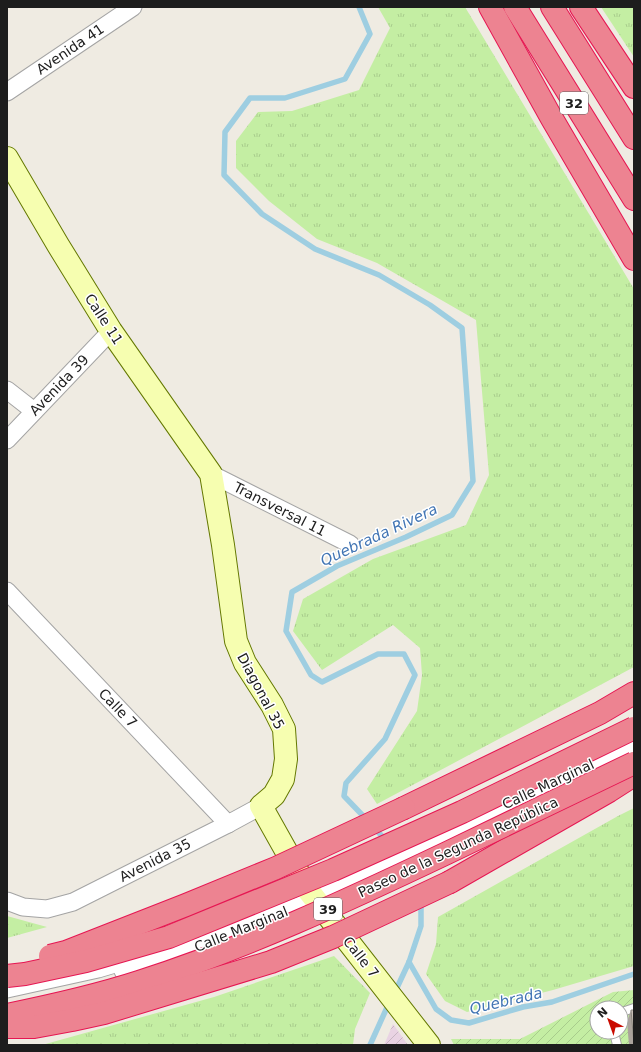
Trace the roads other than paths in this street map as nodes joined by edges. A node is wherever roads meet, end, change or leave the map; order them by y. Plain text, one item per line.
1 (133, 7) edge
2 (490, 7) edge
3 (515, 7) edge
4 (552, 7) edge
5 (582, 7) edge
6 (634, 87) edge
7 (7, 92) edge
8 (634, 138) edge
9 (7, 158) edge
10 (634, 199) edge
11 (634, 259) edge
12 (112, 331) junction
13 (7, 390) edge
14 (34, 411) junction
15 (7, 440) edge
16 (211, 474) junction
17 (350, 544) dead end
18 (7, 591) edge
19 (634, 693) edge
20 (634, 702) edge
21 (600, 714) junction
22 (634, 728) edge
23 (634, 742) edge
24 (634, 763) edge
25 (634, 775) edge
26 (634, 780) edge
27 (609, 791) junction
28 (261, 806) junction
29 (228, 824) junction
30 (312, 894) junction
31 (7, 901) edge
32 (7, 968) edge
33 (7, 976) edge
34 (7, 989) edge
35 (7, 1000) edge
36 (7, 1016) edge
37 (7, 1028) edge
38 (425, 1039) edge

1 - 7 street, Avenida 41
2 - 11 highway
3 - 10 highway, 32
4 - 8 highway, 32
5 - 6 highway
9 - 12 street, Calle 11
12 - 14 street, Avenida 39
12 - 16 street, Calle 11
13 - 14 street
14 - 15 street, Avenida 39
16 - 17 street, Transversal 11
16 - 28 street, Diagonal 35
18 - 29 street, Calle 7
19 - 21 highway
20 - 21 highway
21 - 32 highway, bridge
22 - 33 highway, 39, bridge
23 - 30 street, Calle Marginal
24 - 36 highway, Paseo de la Segunda República / 39, bridge
25 - 27 highway
26 - 27 highway
27 - 37 highway, bridge
28 - 29 street, Avenida 35
28 - 30 street, Calle 7
29 - 31 street, Avenida 35
30 - 34 street, Calle Marginal
30 - 35 street, Calle Marginal
30 - 38 street, Calle 7

